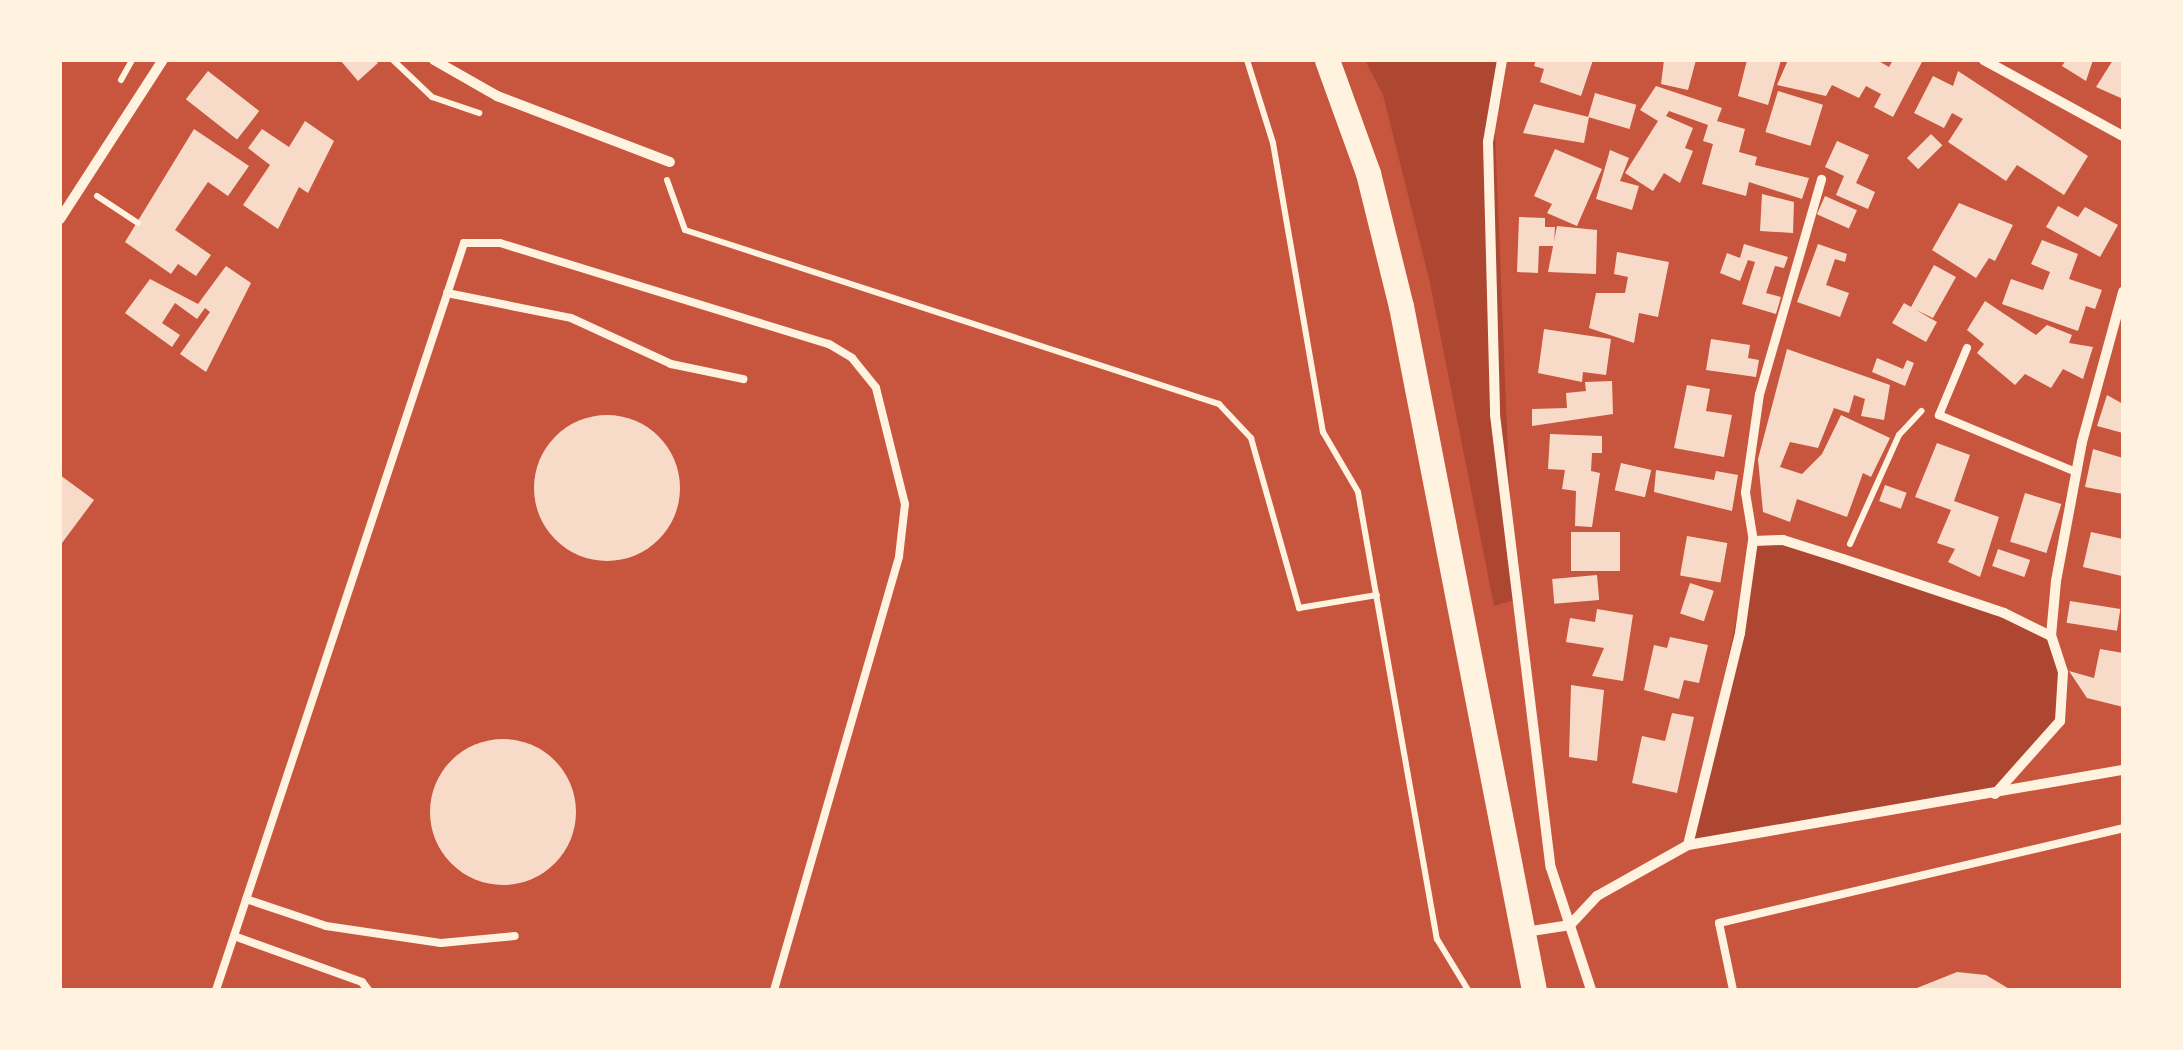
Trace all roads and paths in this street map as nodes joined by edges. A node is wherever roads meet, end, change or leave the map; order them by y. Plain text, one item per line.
1 (163, 60) edge
2 (434, 60) edge
3 (1247, 60) edge
4 (1327, 60) edge
5 (1502, 60) edge
6 (1984, 60) edge
7 (2123, 136) edge
8 (670, 162) dead end
9 (666, 174) dead end
10 (1821, 179) dead end
11 (94, 194) dead end
12 (60, 219) edge
13 (138, 223) dead end
14 (2123, 292) edge
15 (447, 293) junction
16 (1966, 348) dead end
17 (743, 380) dead end
18 (1940, 415) junction
19 (2076, 472) junction
20 (1753, 540) junction
21 (1844, 559) junction
22 (1377, 595) junction
23 (2051, 636) junction
24 (2123, 770) edge
25 (1995, 794) junction
26 (2123, 828) edge
27 (1688, 846) junction
28 (246, 899) junction
29 (1570, 925) junction
30 (1525, 932) junction
31 (234, 936) junction
32 (514, 936) dead end
33 (216, 990) edge
34 (368, 990) edge
35 (774, 990) edge
36 (1468, 990) edge
37 (1534, 990) edge
38 (1591, 990) edge
39 (1733, 990) edge

1 - 12 street
2 - 8 street
3 - 22 path
4 - 30 highway
5 - 29 street
6 - 7 street
9 - 22 path
10 - 20 street
11 - 13 path
14 - 19 street
15 - 17 lane
15 - 28 lane
15 - 35 lane
16 - 18 lane
18 - 19 lane
18 - 21 path
19 - 23 street
20 - 21 street
20 - 27 street
21 - 23 street
22 - 36 path
23 - 25 street
24 - 25 street
25 - 27 street
26 - 39 lane
27 - 29 street
28 - 31 lane
28 - 32 lane
29 - 30 street
29 - 38 street
30 - 37 highway
31 - 33 lane
31 - 34 lane

